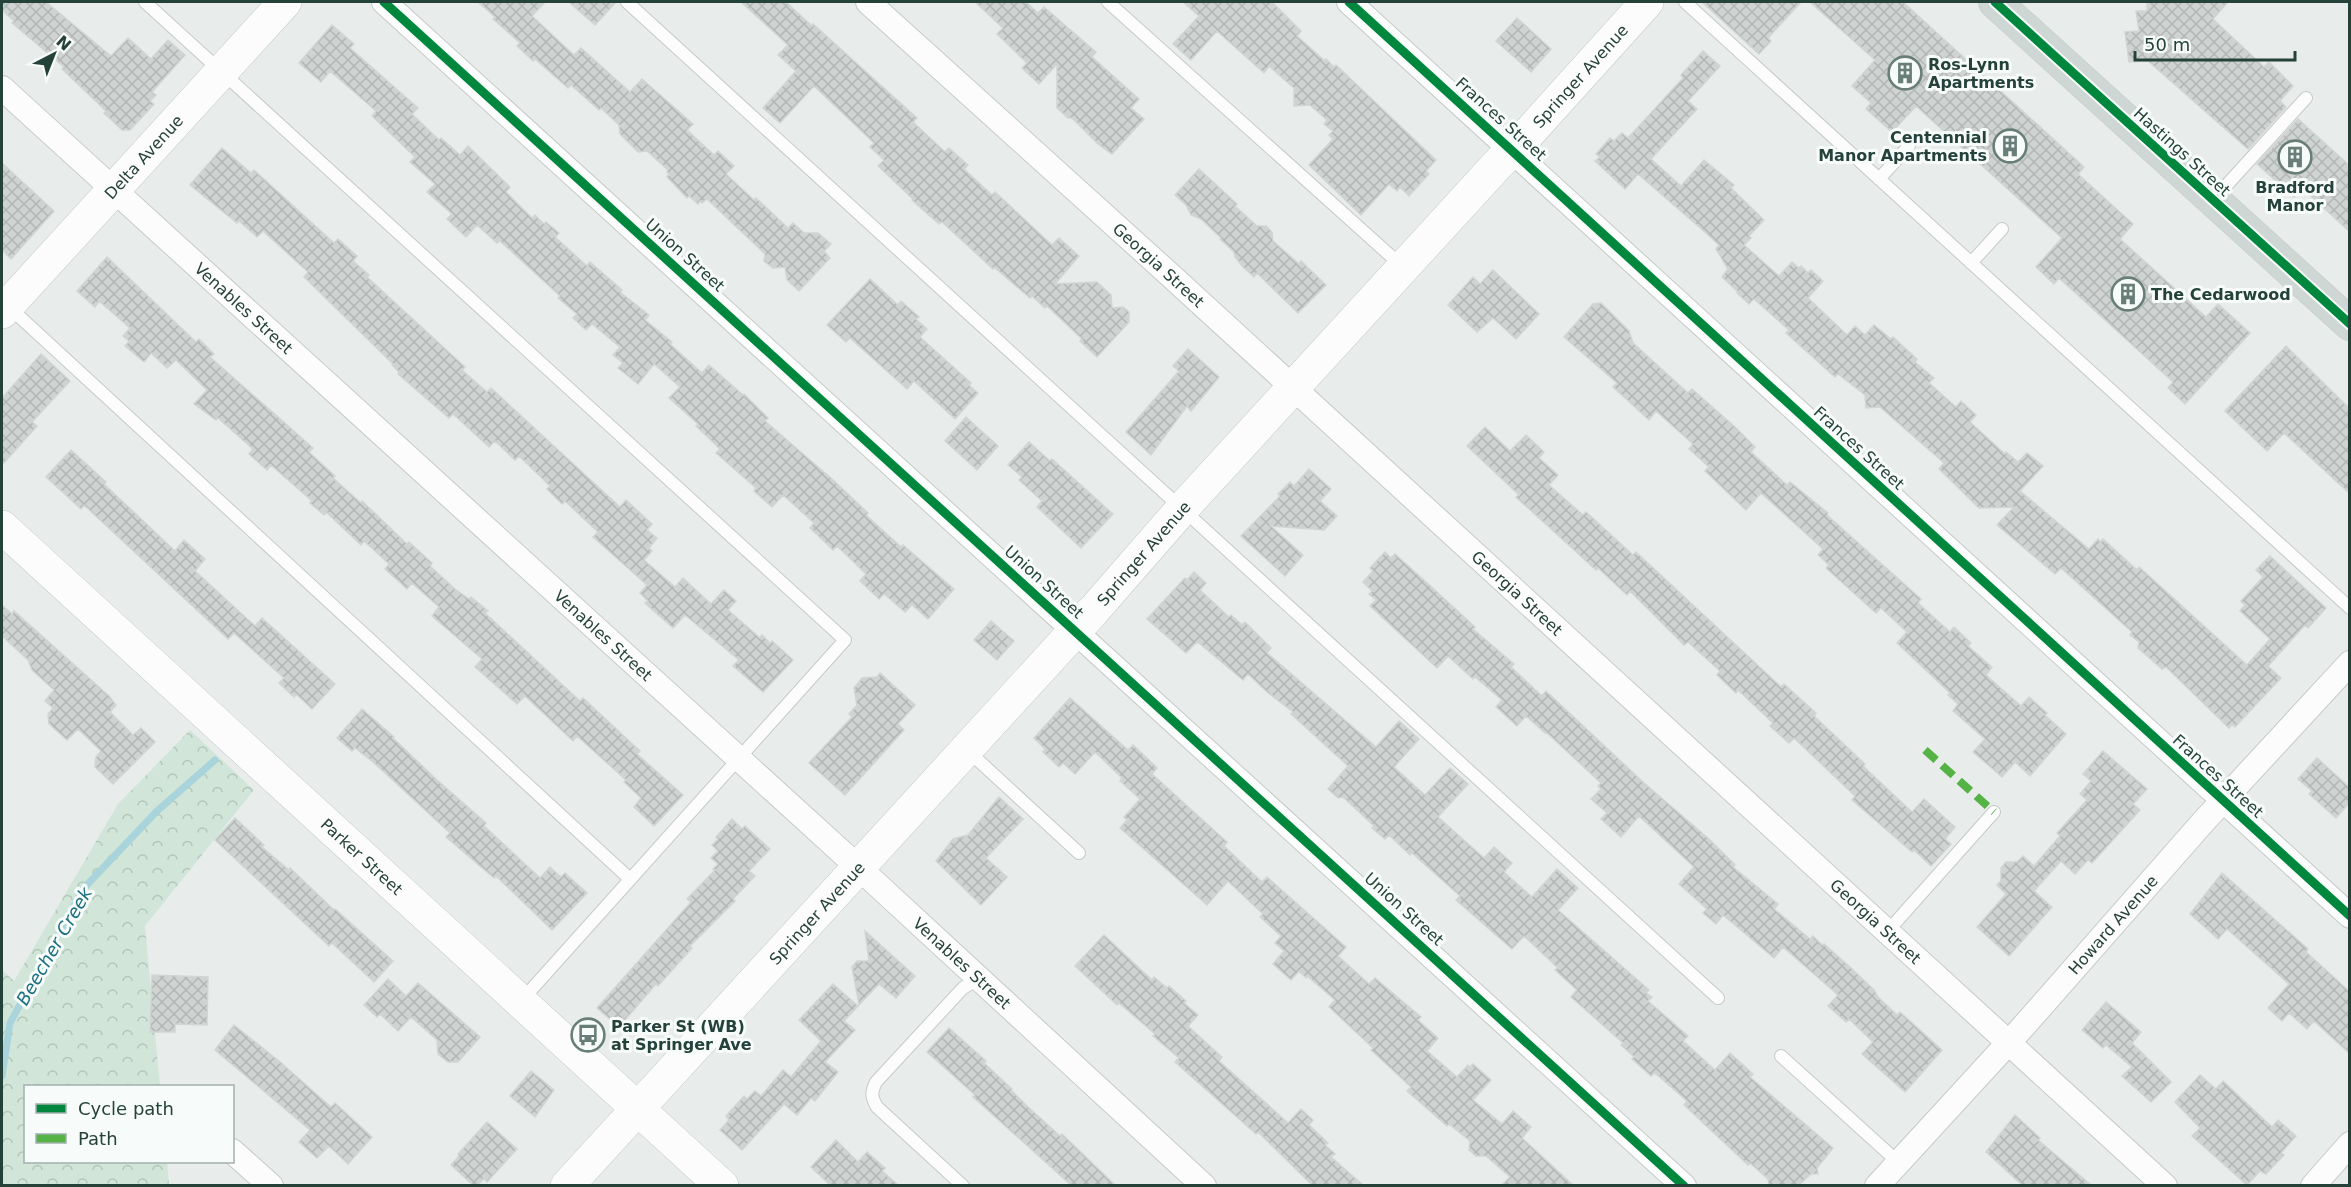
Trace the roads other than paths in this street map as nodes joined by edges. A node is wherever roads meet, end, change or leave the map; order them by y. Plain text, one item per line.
1 (145, 2) edge
2 (285, 2) edge
3 (384, 2) edge
4 (627, 2) edge
5 (868, 2) edge
6 (1108, 2) edge
7 (1349, 2) edge
8 (1647, 2) edge
9 (1685, 2) edge
10 (1995, 2) edge
11 (221, 70) junction
12 (2, 88) edge
13 (2306, 98) dead end
14 (1909, 146) dead end
15 (1513, 150) junction
16 (1879, 179) junction
17 (114, 189) junction
18 (2213, 200) junction
19 (2002, 229) dead end
20 (1971, 263) junction
21 (1404, 267) junction
22 (3, 306) edge
23 (2349, 324) edge
24 (1293, 388) junction
25 (1182, 509) junction
26 (2, 527) edge
27 (2349, 608) edge
28 (1075, 630) junction
29 (2349, 663) edge
30 (966, 749) junction
31 (738, 759) junction
32 (2224, 801) junction
33 (1994, 812) dead end
34 (1079, 853) dead end
35 (858, 867) junction
36 (630, 879) junction
37 (2349, 916) edge
38 (1887, 932) junction
39 (978, 979) junction
40 (1718, 998) dead end
41 (521, 1001) junction
42 (2008, 1043) junction
43 (1781, 1056) dead end
44 (637, 1108) junction
45 (2349, 1144) edge
46 (234, 1152) edge
47 (1898, 1162) junction
48 (271, 1185) edge
49 (567, 1185) edge
50 (723, 1185) edge
51 (963, 1185) edge
52 (1204, 1185) edge
53 (1684, 1185) edge
54 (1877, 1185) edge
55 (2165, 1185) edge
56 (2313, 1185) edge

1 - 11 lane
2 - 11 street, Delta Avenue
3 - 28 street, Union Street
4 - 25 lane
5 - 24 street, Georgia Street
6 - 21 lane
7 - 15 street, Frances Street
8 - 15 street, Springer Avenue
9 - 16 lane
10 - 18 main road, Hastings Street
11 - 17 street, Delta Avenue
11 - 31 lane
12 - 17 street, Venables Street
13 - 18 lane
14 - 16 lane
15 - 21 street, Springer Avenue
15 - 32 street, Frances Street
16 - 20 lane
17 - 22 street, Delta Avenue
17 - 31 street, Venables Street
18 - 23 main road, Hastings Street
19 - 20 lane
20 - 27 lane
21 - 24 street, Springer Avenue
22 - 36 lane
24 - 25 street, Springer Avenue
24 - 38 street, Georgia Street
25 - 28 street, Springer Avenue
25 - 40 lane
26 - 41 street, Parker Street
28 - 30 street, Springer Avenue
28 - 53 street, Union Street
29 - 32 street, Howard Avenue
30 - 34 lane
30 - 35 street, Springer Avenue
31 - 35 street, Venables Street
31 - 36 lane
32 - 37 street, Frances Street
32 - 42 street, Howard Avenue
33 - 38 lane
35 - 39 street, Venables Street
35 - 44 street, Springer Avenue
36 - 41 lane
38 - 42 street, Georgia Street
39 - 51 lane
39 - 52 street, Venables Street
41 - 44 street, Parker Street
42 - 47 street, Howard Avenue
42 - 55 street, Georgia Street
43 - 47 lane
44 - 49 street, Springer Avenue
44 - 50 street, Parker Street
45 - 56 street
46 - 48 street
47 - 54 street, Howard Avenue

